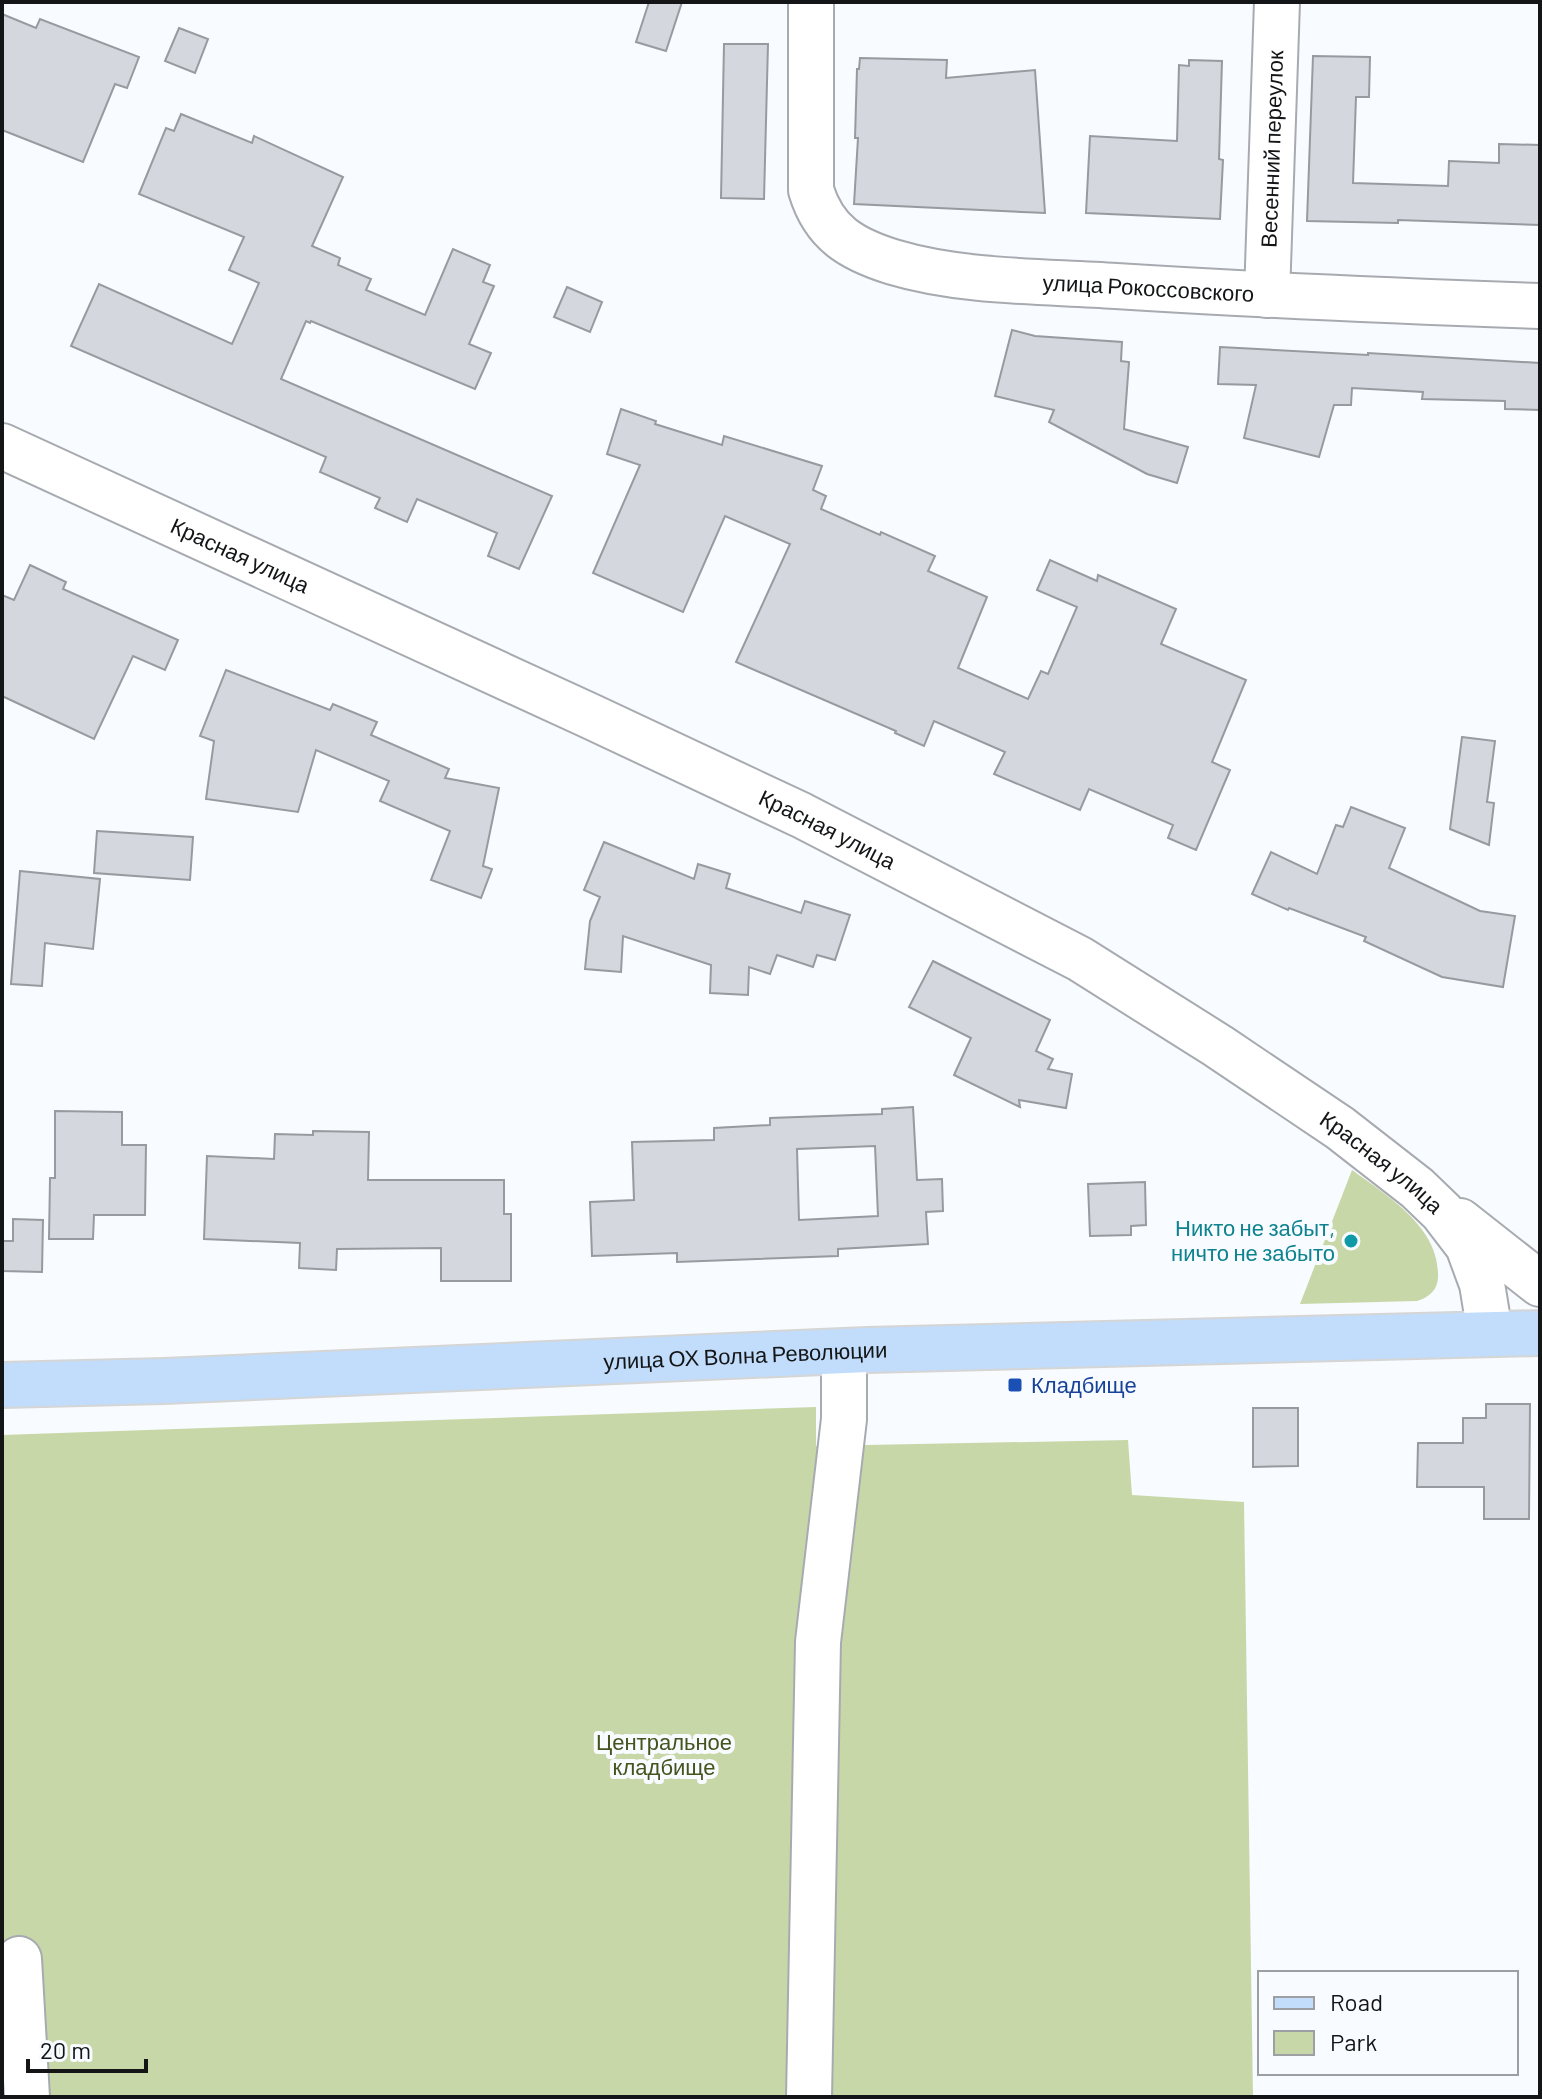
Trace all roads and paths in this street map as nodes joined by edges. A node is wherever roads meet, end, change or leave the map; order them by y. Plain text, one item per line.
1 (811, 2) edge
2 (1277, 2) edge
3 (1267, 295) junction
4 (1540, 306) edge
5 (2, 446) edge
6 (1417, 1188) junction
7 (1540, 1284) edge
8 (1490, 1333) junction
9 (1540, 1333) edge
10 (844, 1352) junction
11 (2, 1385) edge
12 (19, 1959) dead end
13 (27, 2097) edge
14 (809, 2097) edge

1 - 3 street, улица Рокоссовского
2 - 3 street, Весенний переулок
3 - 4 street, улица Рокоссовского
5 - 6 street, Красная улица
6 - 7 street
6 - 8 street, Красная улица
8 - 9 main road
8 - 10 main road, улица ОХ Волна Революции
10 - 11 main road, улица ОХ Волна Революции
10 - 14 street
12 - 13 street

